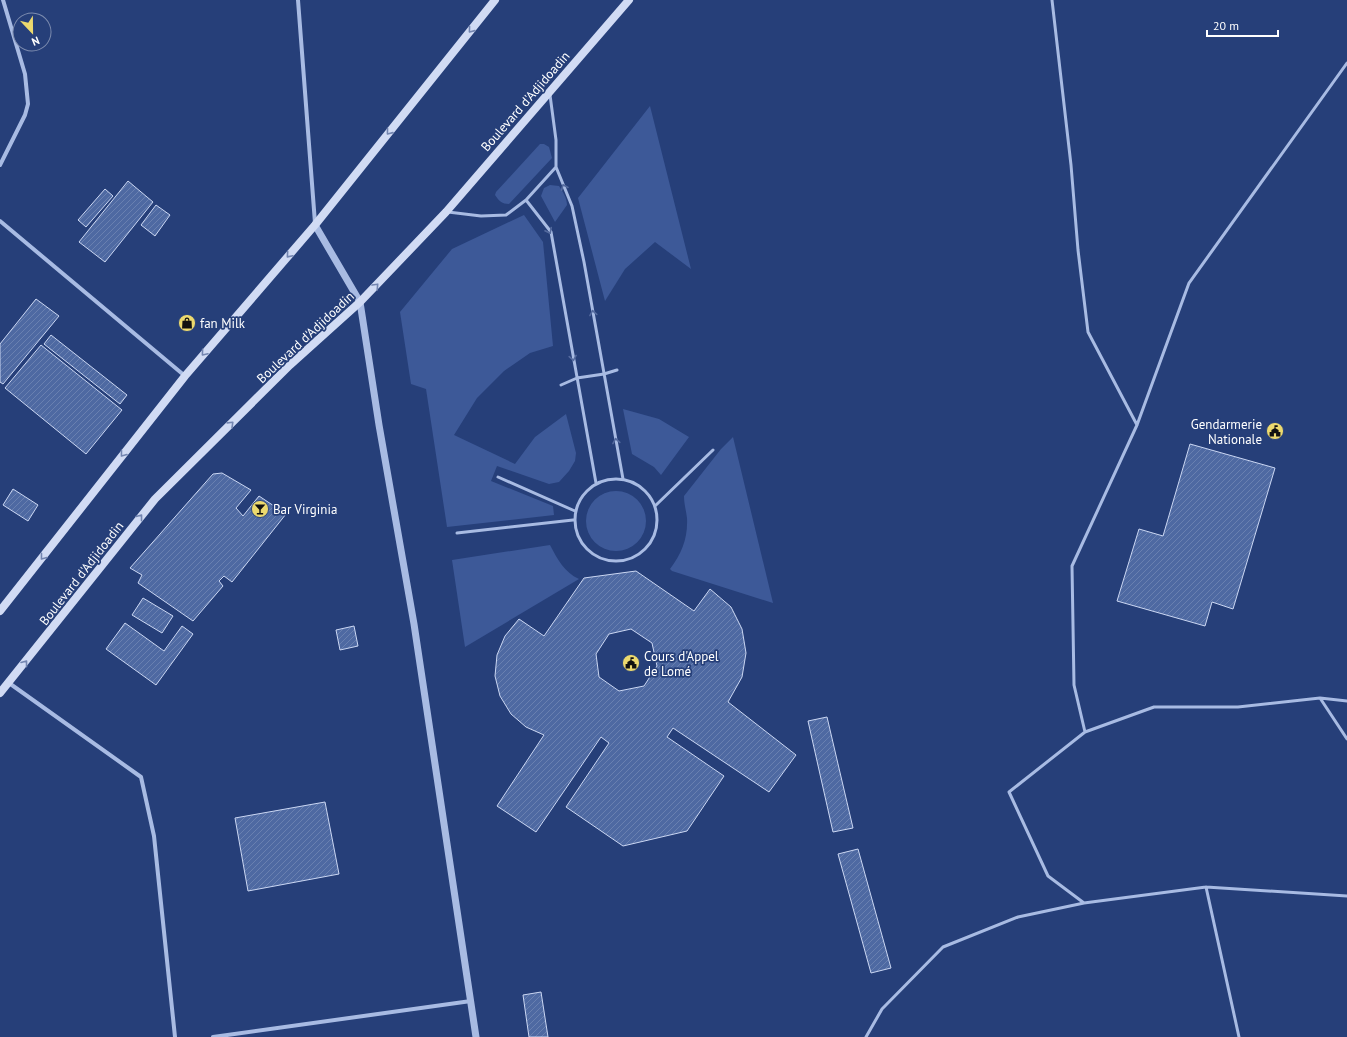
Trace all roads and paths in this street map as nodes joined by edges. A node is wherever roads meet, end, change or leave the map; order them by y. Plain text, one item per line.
1 (4, 0) edge
2 (298, 0) edge
3 (495, 0) edge
4 (629, 0) edge
5 (1052, 0) edge
6 (1347, 63) edge
7 (549, 91) junction
8 (0, 165) edge
9 (556, 167) junction
10 (526, 200) junction
11 (446, 212) junction
12 (0, 221) edge
13 (315, 225) junction
14 (360, 302) junction
15 (617, 370) dead end
16 (604, 374) junction
17 (185, 376) junction
18 (577, 378) junction
19 (560, 385) dead end
20 (1137, 425) junction
21 (713, 450) dead end
22 (498, 477) dead end
23 (623, 479) junction
24 (596, 483) junction
25 (655, 506) junction
26 (575, 511) junction
27 (573, 520) junction
28 (457, 533) dead end
29 (0, 611) edge
30 (9, 683) junction
31 (0, 693) edge
32 (1320, 698) junction
33 (1347, 701) edge
34 (1085, 732) junction
35 (1347, 739) edge
36 (1206, 887) junction
37 (1347, 896) edge
38 (1084, 903) junction
39 (471, 1001) junction
40 (175, 1037) edge
41 (213, 1037) edge
42 (476, 1037) edge
43 (866, 1037) edge
44 (1239, 1037) edge

1 - 8 street
2 - 13 street
3 -> 13 main road
4 - 7 main road, Boulevard d'Adjidoadin
5 - 20 lane
6 - 20 lane
7 - 9 lane
7 - 11 main road, Boulevard d'Adjidoadin
9 - 10 lane
16 -> 9 lane
10 - 11 lane
10 -> 18 lane
14 -> 11 main road, Boulevard d'Adjidoadin
12 - 17 street
13 - 14 street
13 -> 17 main road
30 -> 14 main road, Boulevard d'Adjidoadin
14 - 39 street
15 - 16 lane
16 - 18 lane
23 -> 16 lane
17 -> 29 main road
18 - 19 lane
18 - 24 lane
20 - 34 lane
21 - 25 lane
22 - 26 lane
23 - 24 lane
23 - 25 lane
24 - 26 lane
25 - 27 lane
26 - 27 lane
27 - 28 lane
30 - 31 main road, Boulevard d'Adjidoadin
30 - 40 street
32 - 33 lane
32 - 34 lane
32 - 35 lane
34 - 38 lane
36 - 37 lane
36 - 38 lane
36 - 44 lane
38 - 43 lane
39 - 41 street
39 - 42 street

